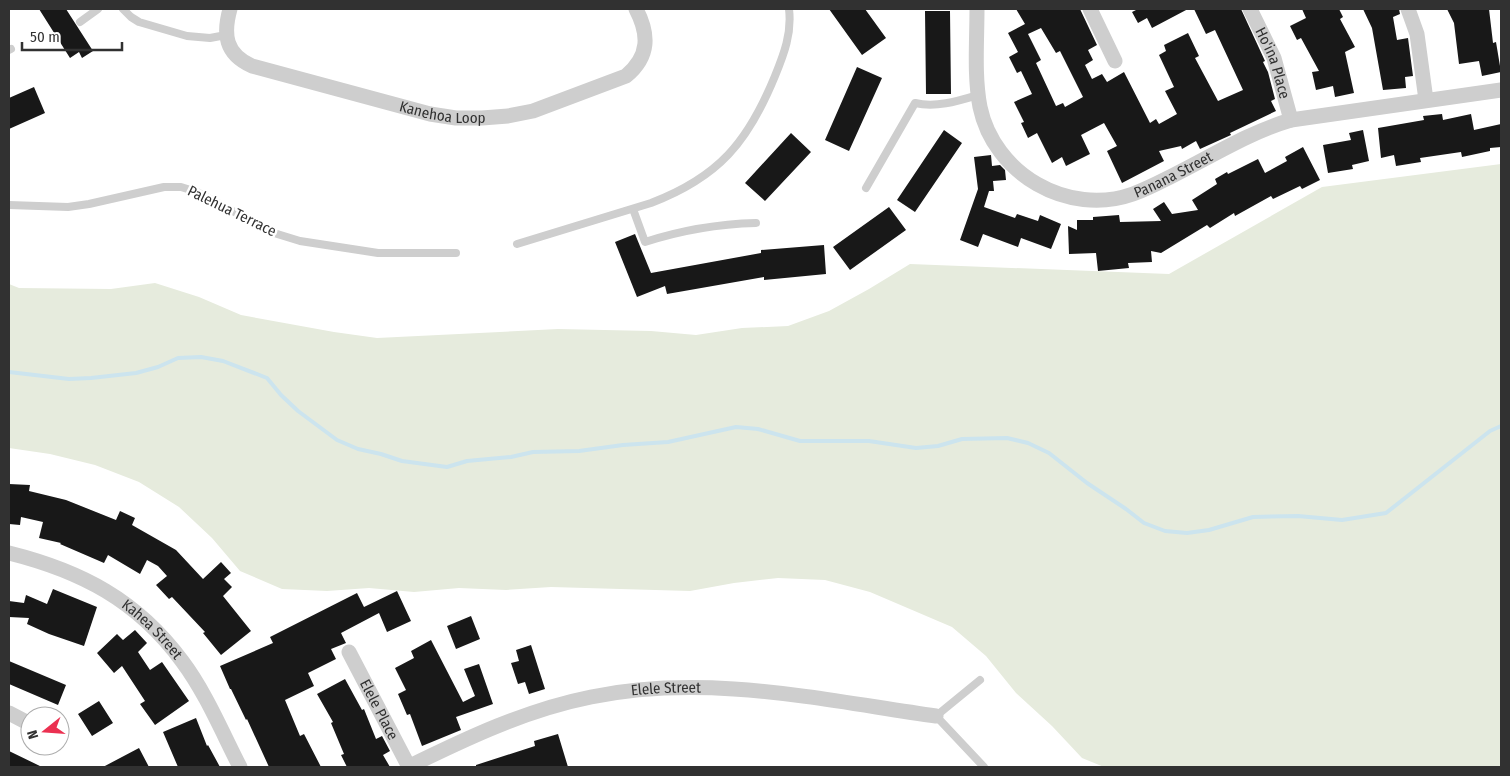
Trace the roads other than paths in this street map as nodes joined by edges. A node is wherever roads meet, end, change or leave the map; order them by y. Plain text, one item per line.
1 (98, 9) edge
2 (123, 9) edge
3 (230, 9) edge
4 (636, 9) edge
5 (789, 9) edge
6 (977, 9) edge
7 (1090, 9) edge
8 (1250, 9) edge
9 (1408, 9) edge
10 (80, 22) dead end
11 (226, 35) junction
12 (1115, 61) dead end
13 (1501, 90) edge
14 (978, 95) junction
15 (1426, 100) junction
16 (1291, 120) junction
17 (866, 188) dead end
18 (9, 205) edge
19 (633, 208) junction
20 (756, 224) dead end
21 (517, 244) dead end
22 (456, 253) dead end
23 (9, 553) edge
24 (349, 652) dead end
25 (980, 680) dead end
26 (936, 716) junction
27 (240, 767) edge
28 (408, 767) edge
29 (984, 767) edge

1 - 10 lane
2 - 11 lane
3 - 11 street
4 - 11 street, Kanehoa Loop
5 - 19 lane
6 - 14 street, Panana Street
7 - 12 street
8 - 16 street, Ho'ina Place
9 - 15 street
13 - 15 street, Panana Street
14 - 16 street, Panana Street
14 - 17 lane
15 - 16 street, Panana Street
18 - 22 lane, Palehua Terrace
19 - 20 lane
19 - 21 lane
23 - 27 street, Kahea Street
24 - 28 street, Elele Place
25 - 26 lane
26 - 28 street, Elele Street
26 - 29 lane

